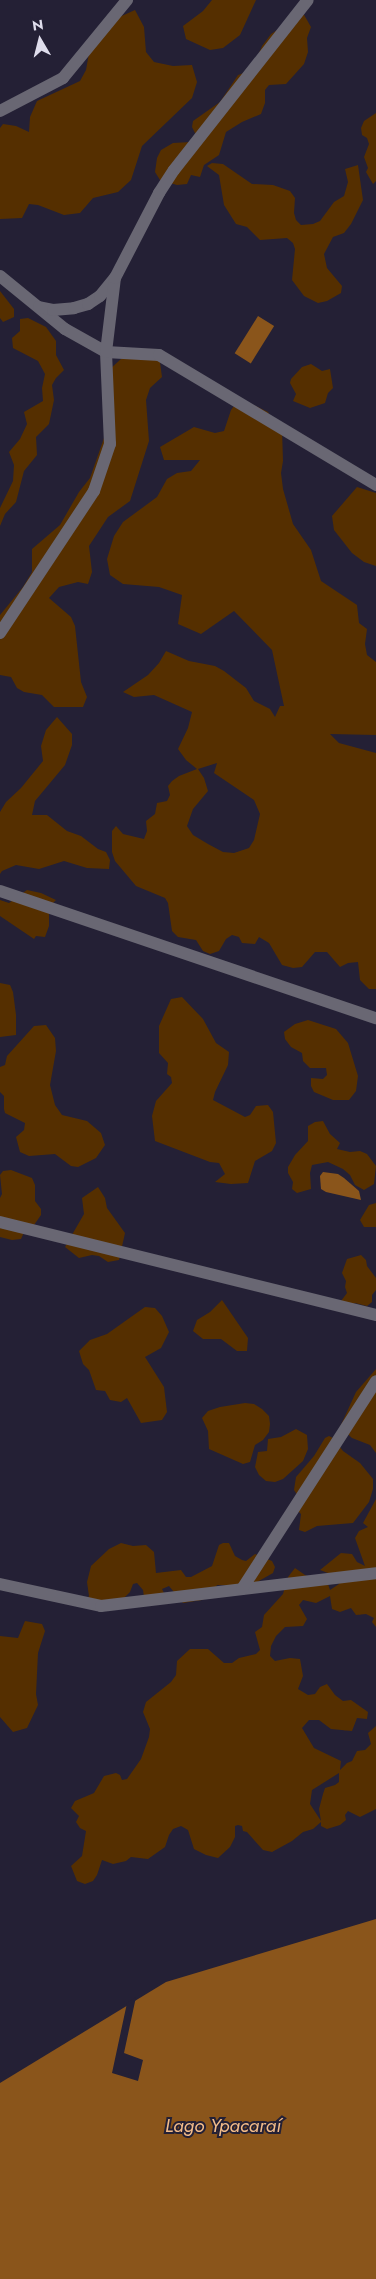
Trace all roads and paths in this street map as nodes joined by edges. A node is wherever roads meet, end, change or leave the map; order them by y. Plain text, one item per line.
1 (127, 0) edge
2 (308, 0) edge
3 (0, 111) edge
4 (0, 276) edge
5 (115, 278) junction
6 (36, 306) junction
7 (106, 352) junction
8 (376, 485) edge
9 (0, 633) edge
10 (0, 891) edge
11 (376, 1018) edge
12 (0, 1222) edge
13 (376, 1315) edge
14 (376, 1381) edge
15 (376, 1573) edge
16 (0, 1584) edge
17 (242, 1590) junction

1 - 3 street
2 - 5 street
4 - 6 street
5 - 6 street
5 - 7 street
6 - 7 street
7 - 8 street
7 - 9 street
10 - 11 street
12 - 13 street
14 - 17 street
15 - 17 street
16 - 17 street

